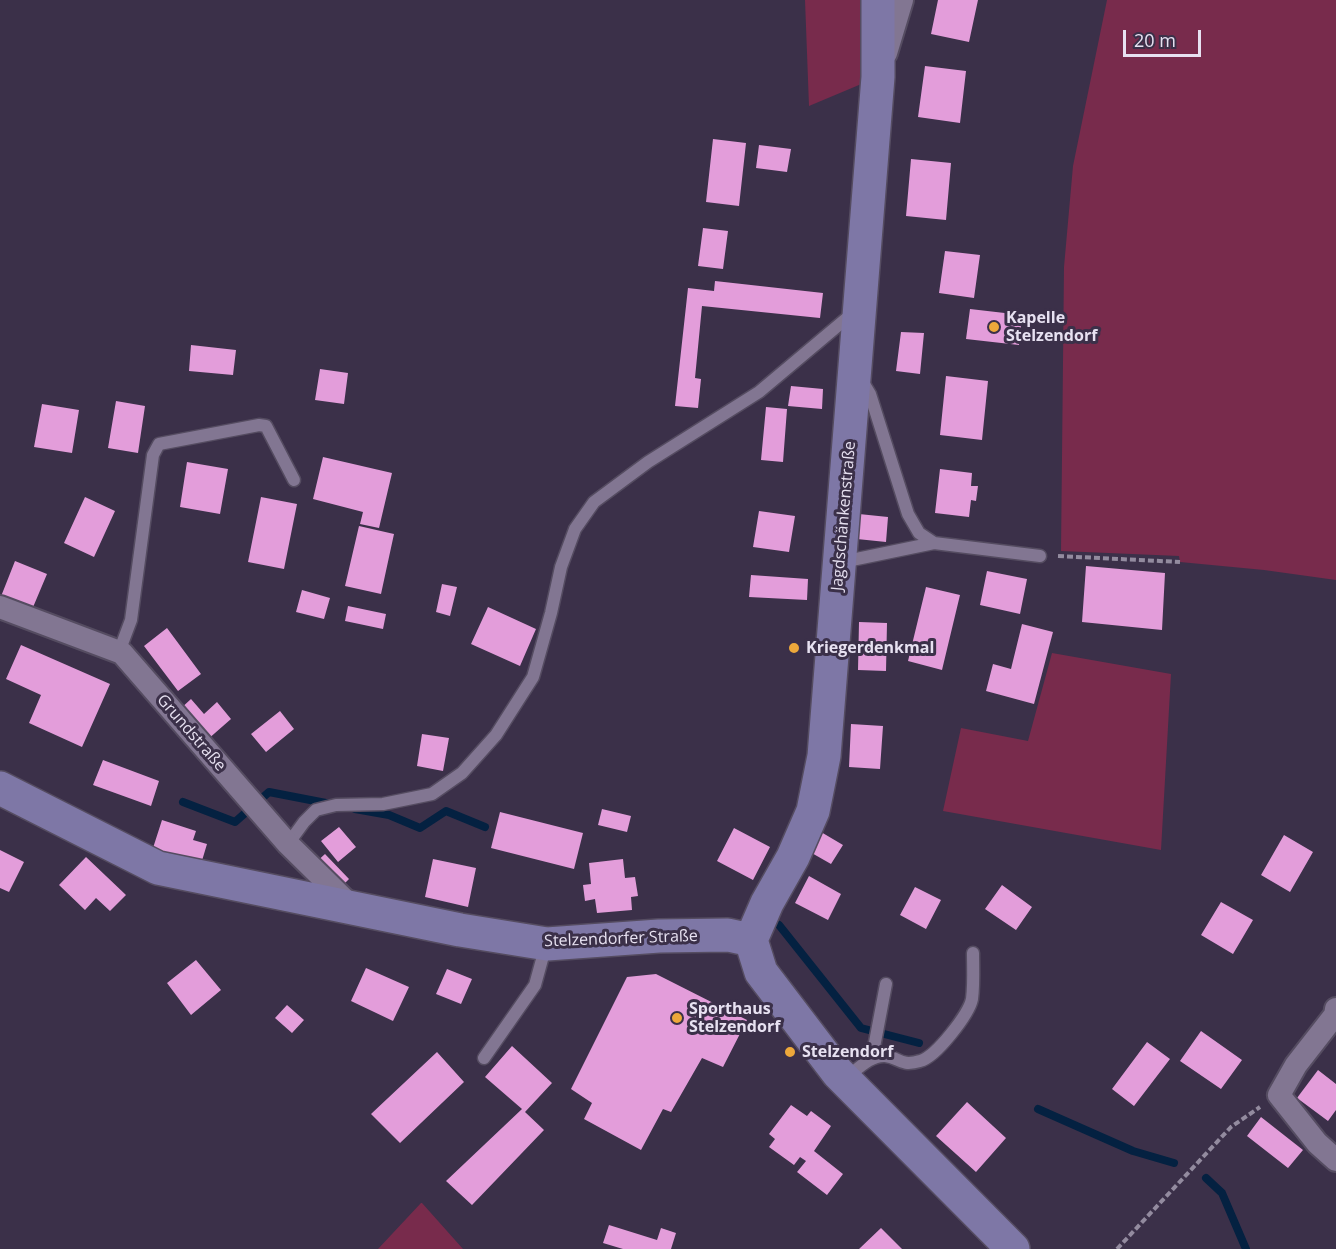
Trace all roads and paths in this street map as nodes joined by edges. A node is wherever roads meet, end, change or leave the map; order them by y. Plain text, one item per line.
1 (878, 0) edge
2 (902, 0) edge
3 (878, 77) junction
4 (861, 306) junction
5 (856, 370) junction
6 (294, 480) dead end
7 (934, 543) junction
8 (1040, 556) joint
9 (1180, 562) dead end
10 (840, 563) junction
11 (0, 607) edge
12 (119, 652) junction
13 (0, 788) edge
14 (288, 844) junction
15 (351, 906) junction
16 (751, 939) junction
17 (547, 944) junction
18 (973, 952) dead end
19 (886, 984) dead end
20 (1336, 1009) edge
21 (484, 1058) dead end
22 (872, 1058) junction
23 (844, 1079) junction
24 (1279, 1095) junction
25 (1336, 1160) edge
26 (1013, 1249) edge
27 (1117, 1249) edge

1 - 3 main road, Jagdschänkenstraße
2 - 3 street, Jagdschänkenstraße
3 - 4 main road, Jagdschänkenstraße
4 - 5 main road, Jagdschänkenstraße
4 - 14 lane
5 - 7 lane
5 - 10 main road, Jagdschänkenstraße
6 - 12 lane
7 - 8 lane
7 - 10 lane
8 - 9 path
10 - 16 main road, Jagdschänkenstraße
11 - 12 street, Grundstraße
12 - 14 street, Grundstraße
13 - 15 main road, Stelzendorfer Straße
14 - 15 street, Grundstraße
15 - 17 main road, Stelzendorfer Straße
16 - 17 main road, Stelzendorfer Straße
16 - 23 main road
17 - 21 lane
18 - 22 lane
19 - 22 lane
20 - 24 street
22 - 23 lane
23 - 26 main road
24 - 25 street
24 - 27 path

